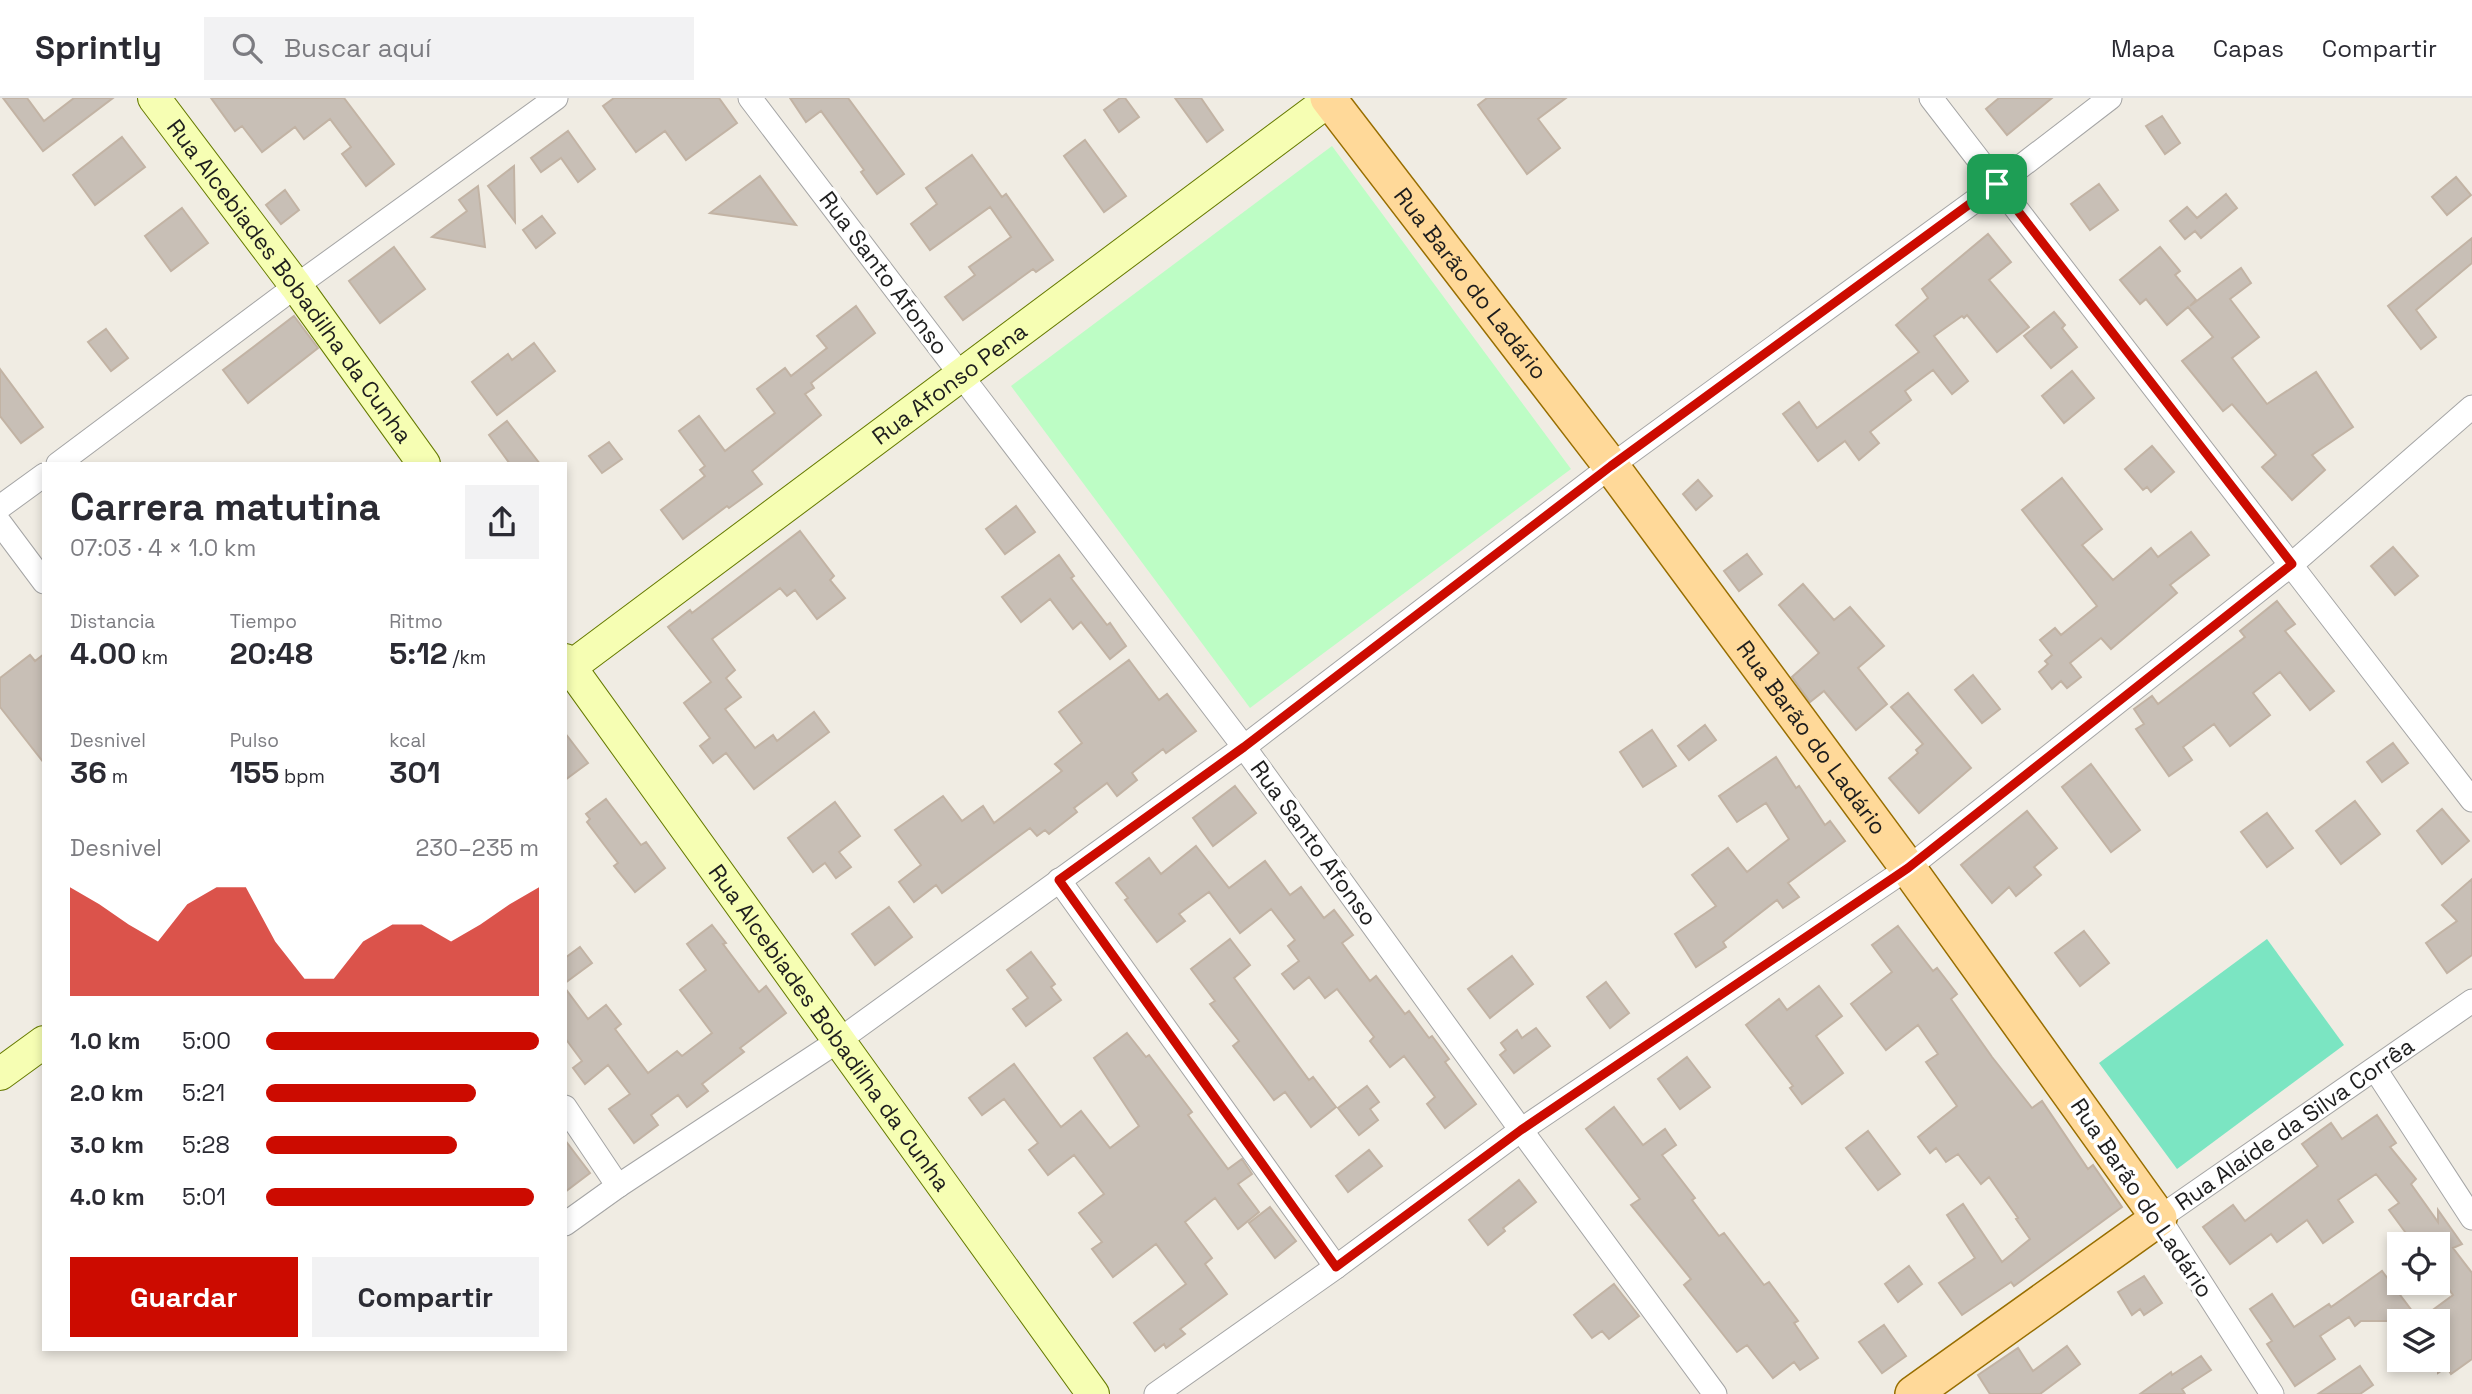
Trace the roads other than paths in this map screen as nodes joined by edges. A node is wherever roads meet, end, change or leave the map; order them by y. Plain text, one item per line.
1 (155, 98) edge
2 (556, 98) edge
3 (750, 98) edge
4 (1931, 98) edge
5 (2110, 98) edge
6 (1330, 99) edge
7 (1997, 184) junction
8 (296, 286) junction
9 (961, 375) junction
10 (2472, 407) edge
11 (61, 462) edge
12 (423, 462) edge
13 (1611, 466) junction
14 (42, 476) edge
15 (0, 507) edge
16 (0, 523) edge
17 (2292, 564) junction
18 (42, 579) edge
19 (567, 666) edge
20 (1244, 747) junction
21 (2472, 800) edge
22 (1908, 868) junction
23 (1059, 880) junction
24 (2472, 1001) edge
25 (838, 1041) junction
26 (42, 1043) edge
27 (2375, 1069) junction
28 (0, 1074) edge
29 (567, 1110) edge
30 (1521, 1130) junction
31 (618, 1186) junction
32 (2159, 1218) junction
33 (2472, 1219) edge
34 (567, 1223) edge
35 (1336, 1267) junction
36 (1093, 1394) edge
37 (1156, 1394) edge
38 (1715, 1394) edge
39 (1913, 1394) edge
40 (2272, 1394) edge

1 - 8 street, Rua Alcebiades Bobadilha da Cunha
2 - 8 street
3 - 9 street, Rua Santo Afonso
4 - 7 street
5 - 7 street
6 - 9 street, Rua Afonso Pena
6 - 13 main road, Rua Barão do Ladário
7 - 13 street
7 - 17 street
8 - 11 street
8 - 12 street, Rua Alcebiades Bobadilha da Cunha
9 - 19 street, Rua Afonso Pena
9 - 20 street, Rua Santo Afonso
10 - 17 street
13 - 20 street
13 - 22 main road, Rua Barão do Ladário
14 - 15 street
16 - 18 street
17 - 21 street
17 - 22 street
19 - 25 street, Rua Alcebiades Bobadilha da Cunha
20 - 23 street
20 - 30 street, Rua Santo Afonso
22 - 30 street
22 - 32 main road, Rua Barão do Ladário
23 - 25 street
23 - 35 street
24 - 27 street, Rua Alaíde da Silva Corrêa
25 - 31 street
25 - 36 street, Rua Alcebiades Bobadilha da Cunha
26 - 28 street
27 - 32 street, Rua Alaíde da Silva Corrêa
27 - 33 street
29 - 31 street
30 - 35 street
30 - 38 street, Rua Santo Afonso
31 - 34 street
32 - 39 main road, Rua Alaíde da Silva Corrêa
32 - 40 street, Rua Barão do Ladário
35 - 37 street

